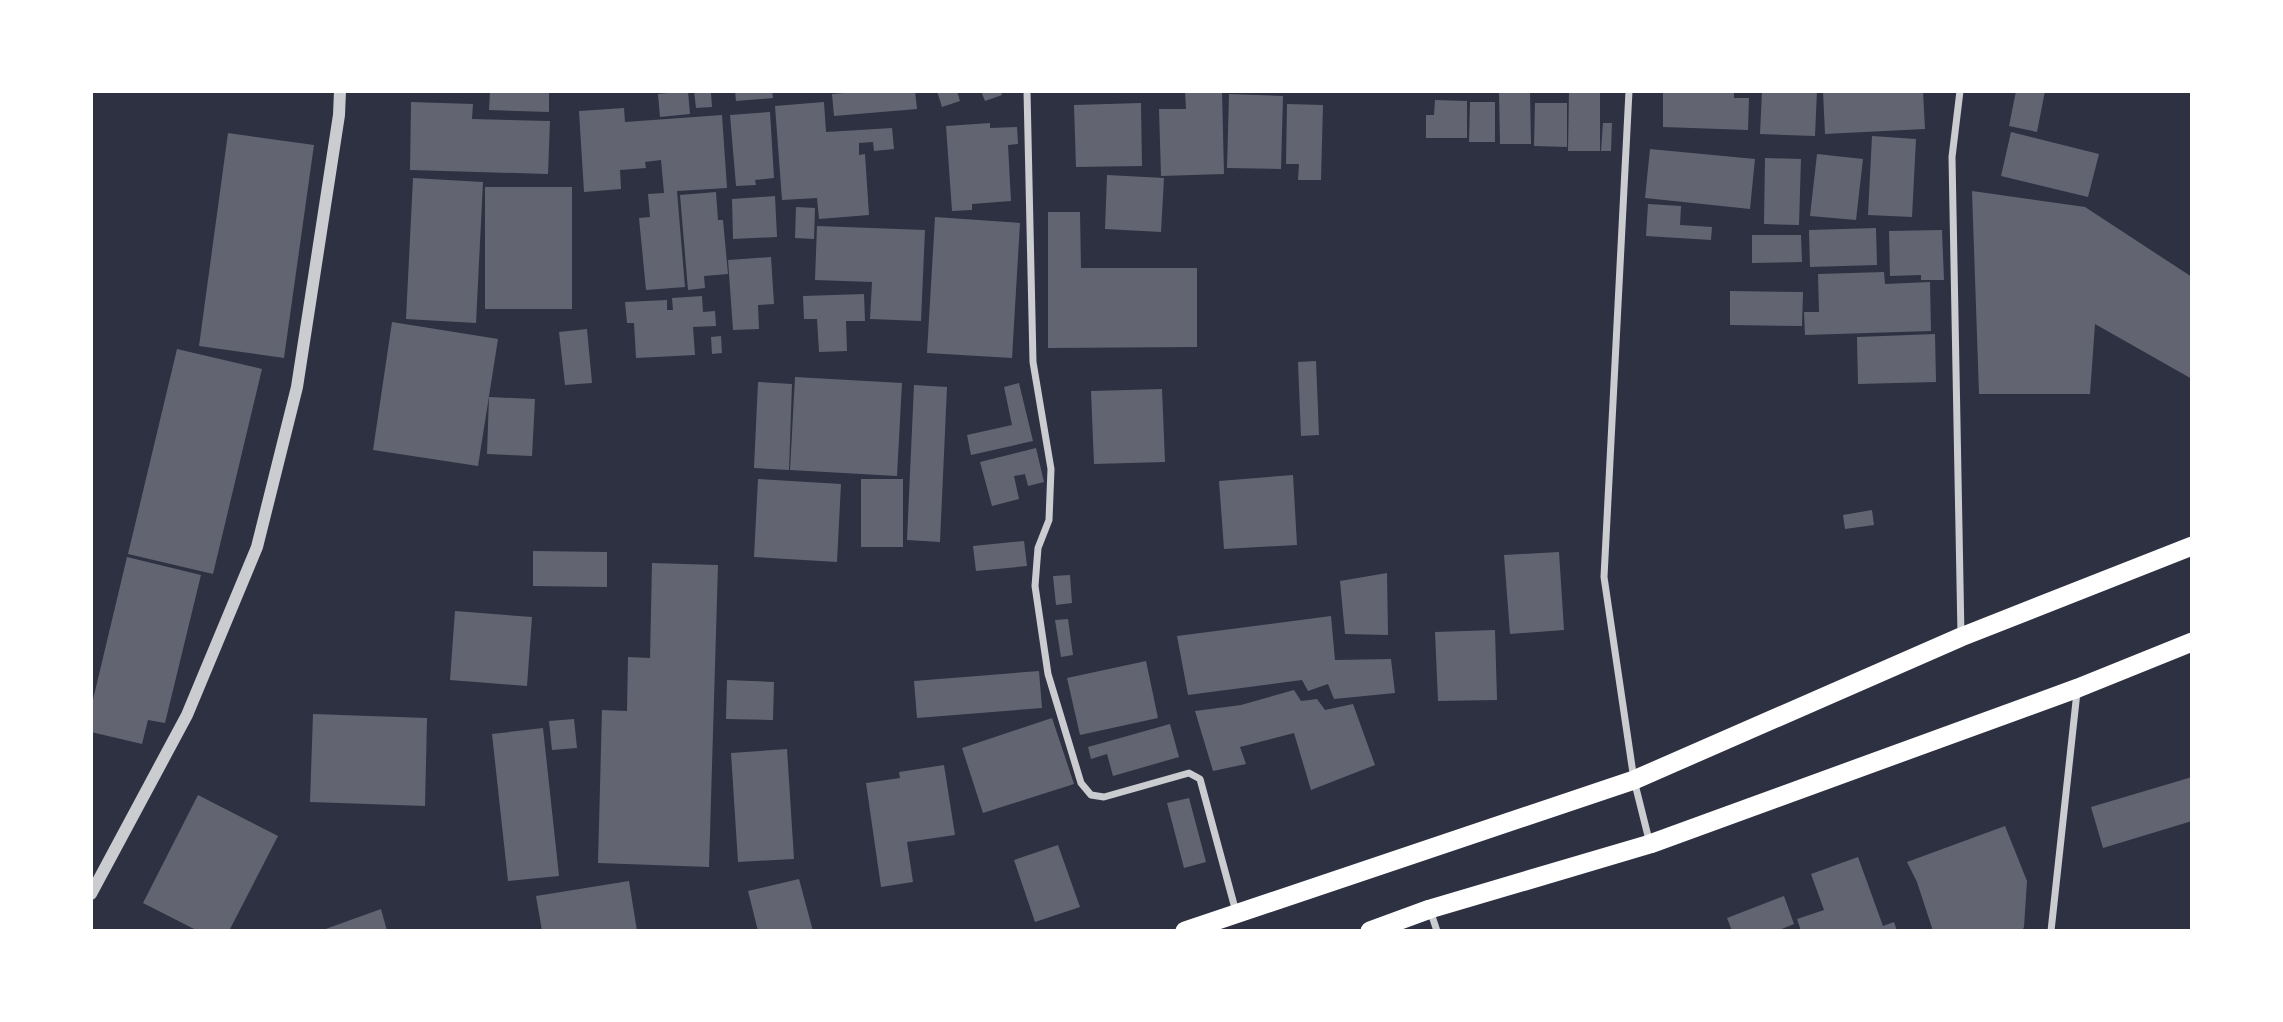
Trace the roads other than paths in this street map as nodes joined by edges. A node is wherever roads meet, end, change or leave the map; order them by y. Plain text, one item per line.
1 (340, 91) edge
2 (1027, 91) edge
3 (1629, 91) edge
4 (1959, 91) edge
5 (2192, 546) edge
6 (1961, 637) junction
7 (2192, 642) edge
8 (2078, 688) junction
9 (1633, 780) junction
10 (1650, 844) junction
11 (91, 894) edge
12 (1430, 909) junction
13 (1236, 912) junction
14 (1185, 931) edge
15 (1370, 931) edge
16 (1437, 931) edge
17 (2051, 931) edge

1 - 11 street
2 - 13 street
3 - 9 street
4 - 6 street
5 - 6 highway
6 - 9 highway
7 - 8 highway
8 - 10 highway
8 - 17 street
9 - 10 street
9 - 13 highway
10 - 12 highway
12 - 15 highway
12 - 16 street
13 - 14 highway

